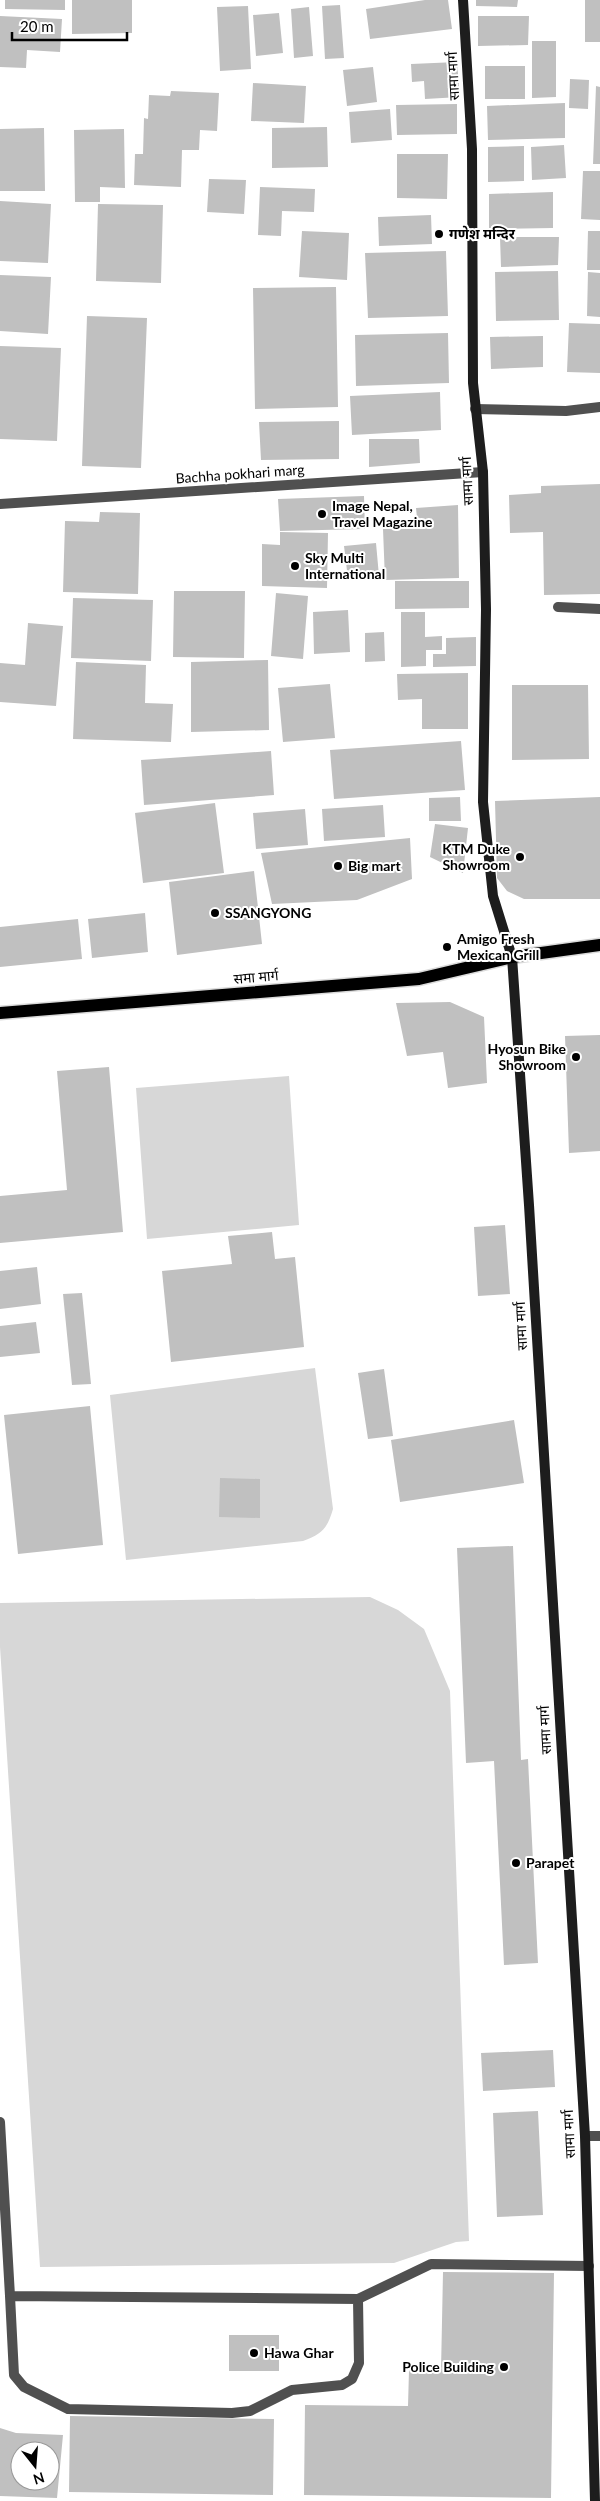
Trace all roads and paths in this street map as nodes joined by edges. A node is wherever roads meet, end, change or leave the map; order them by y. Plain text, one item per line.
1 (463, 0) edge
2 (600, 408) edge
3 (475, 409) junction
4 (483, 472) junction
5 (0, 504) edge
6 (558, 607) dead end
7 (600, 608) edge
8 (600, 945) edge
9 (512, 957) junction
10 (0, 1013) edge
11 (0, 2122) edge
12 (584, 2136) junction
13 (600, 2136) edge
14 (590, 2266) junction
15 (10, 2296) junction
16 (358, 2299) junction
17 (595, 2501) edge

1 - 3 main road, सामा मार्ग
2 - 3 street
3 - 4 main road, सामा मार्ग
4 - 5 street, Bachha pokhari marg
4 - 9 main road, सामा मार्ग
6 - 7 street
8 - 9 main road
9 - 10 main road, समा मार्ग
9 - 12 main road, सामा मार्ग
11 - 15 street
12 - 13 street
12 - 14 main road, सामा मार्ग
14 - 16 street
14 - 17 main road, सामा मार्ग
15 - 16 street
15 - 16 street

